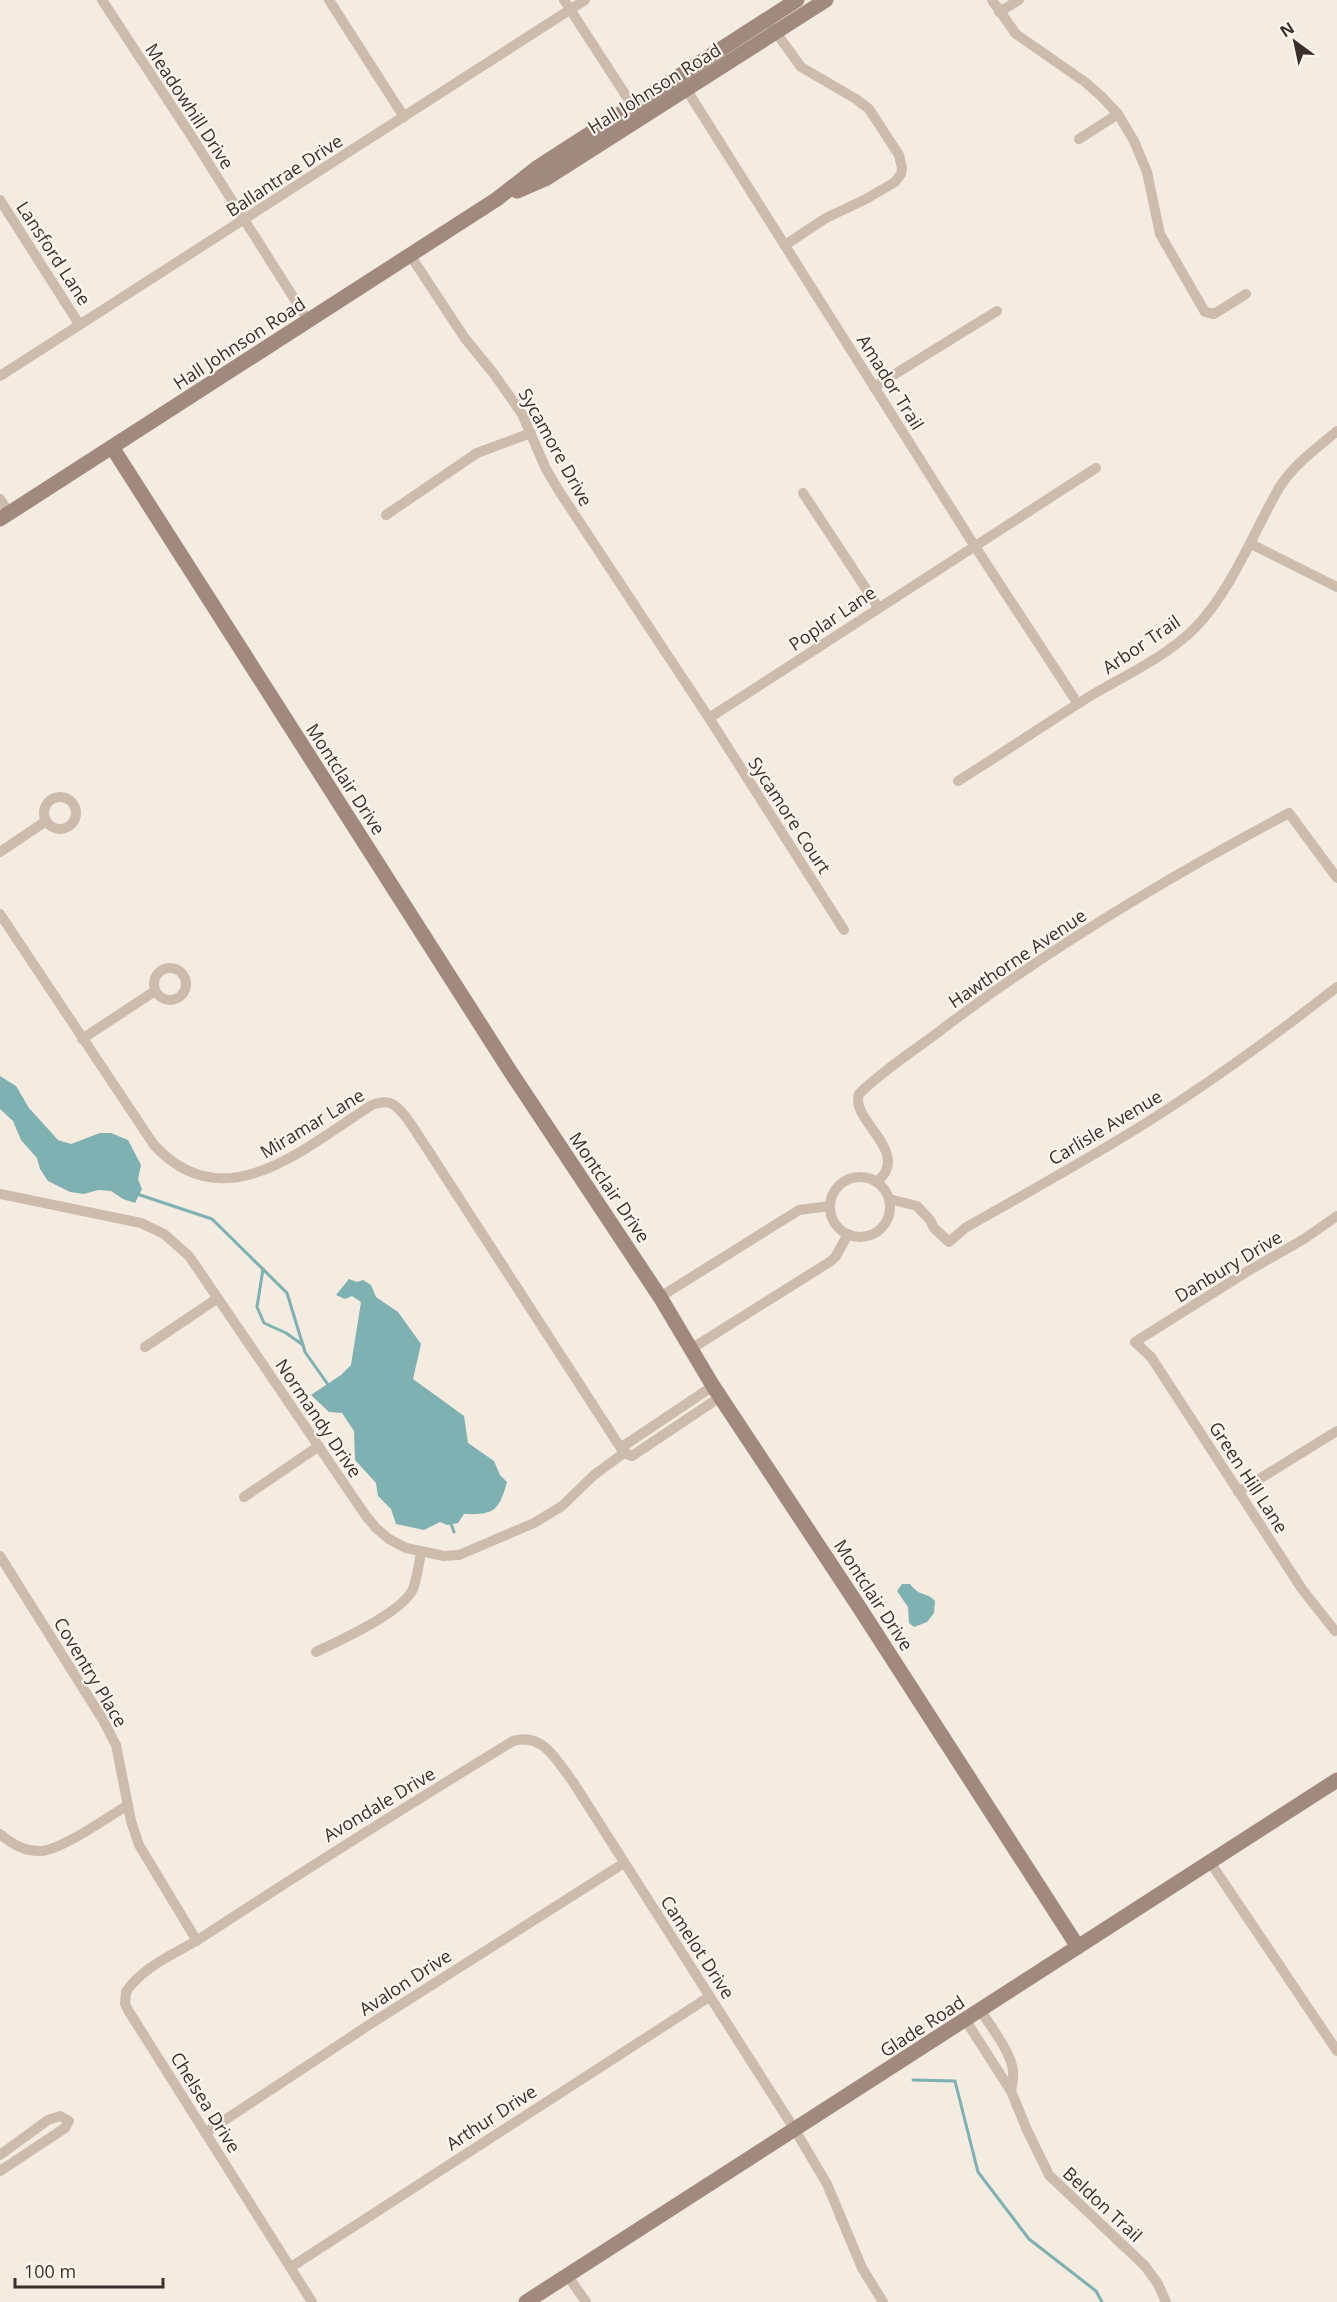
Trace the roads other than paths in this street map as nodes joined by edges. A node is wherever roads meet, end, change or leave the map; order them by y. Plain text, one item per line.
1 (102, 0) edge
2 (329, 0) edge
3 (585, 0) edge
4 (797, 0) edge
5 (826, 0) edge
6 (992, 0) edge
7 (1019, 0) edge
8 (567, 5) edge
9 (999, 12) junction
10 (767, 20) junction
11 (776, 33) junction
12 (678, 77) junction
13 (687, 90) junction
14 (633, 106) junction
15 (1118, 114) junction
16 (404, 117) junction
17 (641, 120) junction
18 (1079, 139) dead end
19 (497, 199) junction
20 (0, 200) edge
21 (243, 220) junction
22 (785, 245) junction
23 (410, 255) junction
24 (1246, 294) dead end
25 (997, 311) dead end
26 (309, 322) junction
27 (79, 324) junction
28 (0, 376) edge
29 (874, 387) junction
30 (1337, 431) edge
31 (531, 433) junction
32 (112, 447) junction
33 (1096, 468) dead end
34 (803, 493) dead end
35 (0, 499) edge
36 (386, 515) dead end
37 (5, 516) edge
38 (1251, 544) junction
39 (974, 545) junction
40 (1337, 586) edge
41 (878, 607) junction
42 (1078, 704) junction
43 (709, 718) junction
44 (958, 781) dead end
45 (46, 821) dead end
46 (0, 852) edge
47 (1337, 878) edge
48 (0, 914) edge
49 (844, 930) dead end
50 (1337, 987) edge
51 (155, 991) dead end
52 (82, 1039) junction
53 (877, 1182) junction
54 (0, 1194) edge
55 (889, 1199) junction
56 (830, 1206) junction
57 (1337, 1216) edge
58 (848, 1234) junction
59 (660, 1297) junction
60 (218, 1298) junction
61 (1135, 1342) joint
62 (145, 1347) dead end
63 (691, 1349) junction
64 (716, 1392) junction
65 (1337, 1431) edge
66 (319, 1446) junction
67 (624, 1449) junction
68 (1238, 1492) junction
69 (244, 1497) dead end
70 (421, 1552) junction
71 (0, 1556) edge
72 (1335, 1631) dead end
73 (315, 1652) dead end
74 (1337, 1780) edge
75 (573, 1782) joint
76 (128, 1805) junction
77 (0, 1834) edge
78 (1210, 1862) junction
79 (624, 1863) junction
80 (197, 1941) junction
81 (1078, 1947) junction
82 (709, 1997) junction
83 (981, 2011) junction
84 (966, 2021) junction
85 (1337, 2050) edge
86 (1011, 2091) junction
87 (795, 2130) junction
88 (205, 2133) junction
89 (0, 2155) edge
90 (0, 2170) edge
91 (291, 2267) junction
92 (567, 2275) junction
93 (312, 2302) edge
94 (526, 2302) edge
95 (586, 2302) edge
96 (883, 2302) edge
97 (1166, 2302) edge

1 - 21 street, Meadowhill Drive
2 - 16 street
3 - 8 street, Ballantrae Drive
4 - 10 main road, Hall Johnson Road
5 - 11 main road, Hall Johnson Road
6 - 9 street
7 - 9 street
8 - 14 street
8 - 16 street, Ballantrae Drive
9 - 15 street
10 - 11 street
10 - 12 main road, Hall Johnson Road
11 - 13 main road, Hall Johnson Road
11 - 22 street
12 - 13 street, Amador Trail
12 - 14 main road, Hall Johnson Road
13 - 17 main road, Hall Johnson Road
13 - 22 street, Amador Trail
14 - 17 street
14 - 19 main road, Hall Johnson Road
15 - 18 street
15 - 24 street
16 - 21 street, Ballantrae Drive
17 - 19 main road, Hall Johnson Road
19 - 23 main road, Hall Johnson Road
20 - 27 street, Lansford Lane
21 - 26 street, Meadowhill Drive
21 - 27 street, Ballantrae Drive
22 - 29 street, Amador Trail
23 - 26 main road, Hall Johnson Road
23 - 31 street, Sycamore Drive
25 - 29 street
26 - 32 main road, Hall Johnson Road
27 - 28 street, Ballantrae Drive
29 - 39 street, Amador Trail
30 - 38 street, Arbor Trail
31 - 36 street
31 - 43 street, Sycamore Drive
32 - 37 main road, Hall Johnson Road
32 - 59 main road, Montclair Drive
33 - 39 street, Poplar Lane
34 - 41 street
35 - 37 street
38 - 40 street
38 - 42 street, Arbor Trail
39 - 41 street, Poplar Lane
39 - 42 street, Amador Trail
41 - 43 street, Poplar Lane
42 - 44 street, Arbor Trail
43 - 49 street, Sycamore Court
45 - 46 street
47 - 53 street, Hawthorne Avenue
48 - 52 street, Miramar Lane
50 - 55 street, Carlisle Avenue
51 - 52 street
52 - 67 street, Miramar Lane
53 - 55 street
53 - 56 street
54 - 60 street, Normandy Drive
55 - 58 street
56 - 58 street
56 - 59 street
57 - 61 street, Danbury Drive
58 - 63 street
59 - 63 main road, Montclair Drive
60 - 62 street
60 - 66 street, Normandy Drive
61 - 68 street, Green Hill Lane
63 - 64 main road, Montclair Drive
64 - 67 street, Normandy Drive
64 - 81 main road, Montclair Drive
65 - 68 street
66 - 69 street
66 - 70 street, Normandy Drive
67 - 70 street, Normandy Drive
68 - 72 street, Green Hill Lane
70 - 73 street
71 - 76 street, Coventry Place
74 - 78 main road, Glade Road
75 - 79 street, Camelot Drive
75 - 80 street, Avondale Drive
76 - 77 street
76 - 80 street, Coventry Place
78 - 81 main road, Glade Road
78 - 85 street
79 - 82 street, Camelot Drive
79 - 88 street, Avalon Drive
80 - 88 street, Chelsea Drive
81 - 83 main road, Glade Road
82 - 87 street, Camelot Drive
82 - 91 street, Arthur Drive
83 - 84 main road, Glade Road
83 - 86 street, Beldon Trail
84 - 86 street, Beldon Trail
84 - 87 main road, Glade Road
86 - 97 street, Beldon Trail
87 - 92 main road, Glade Road
87 - 96 street, Camelot Drive
88 - 91 street, Chelsea Drive
89 - 90 street
91 - 93 street, Chelsea Drive
92 - 94 main road, Glade Road
92 - 95 street

